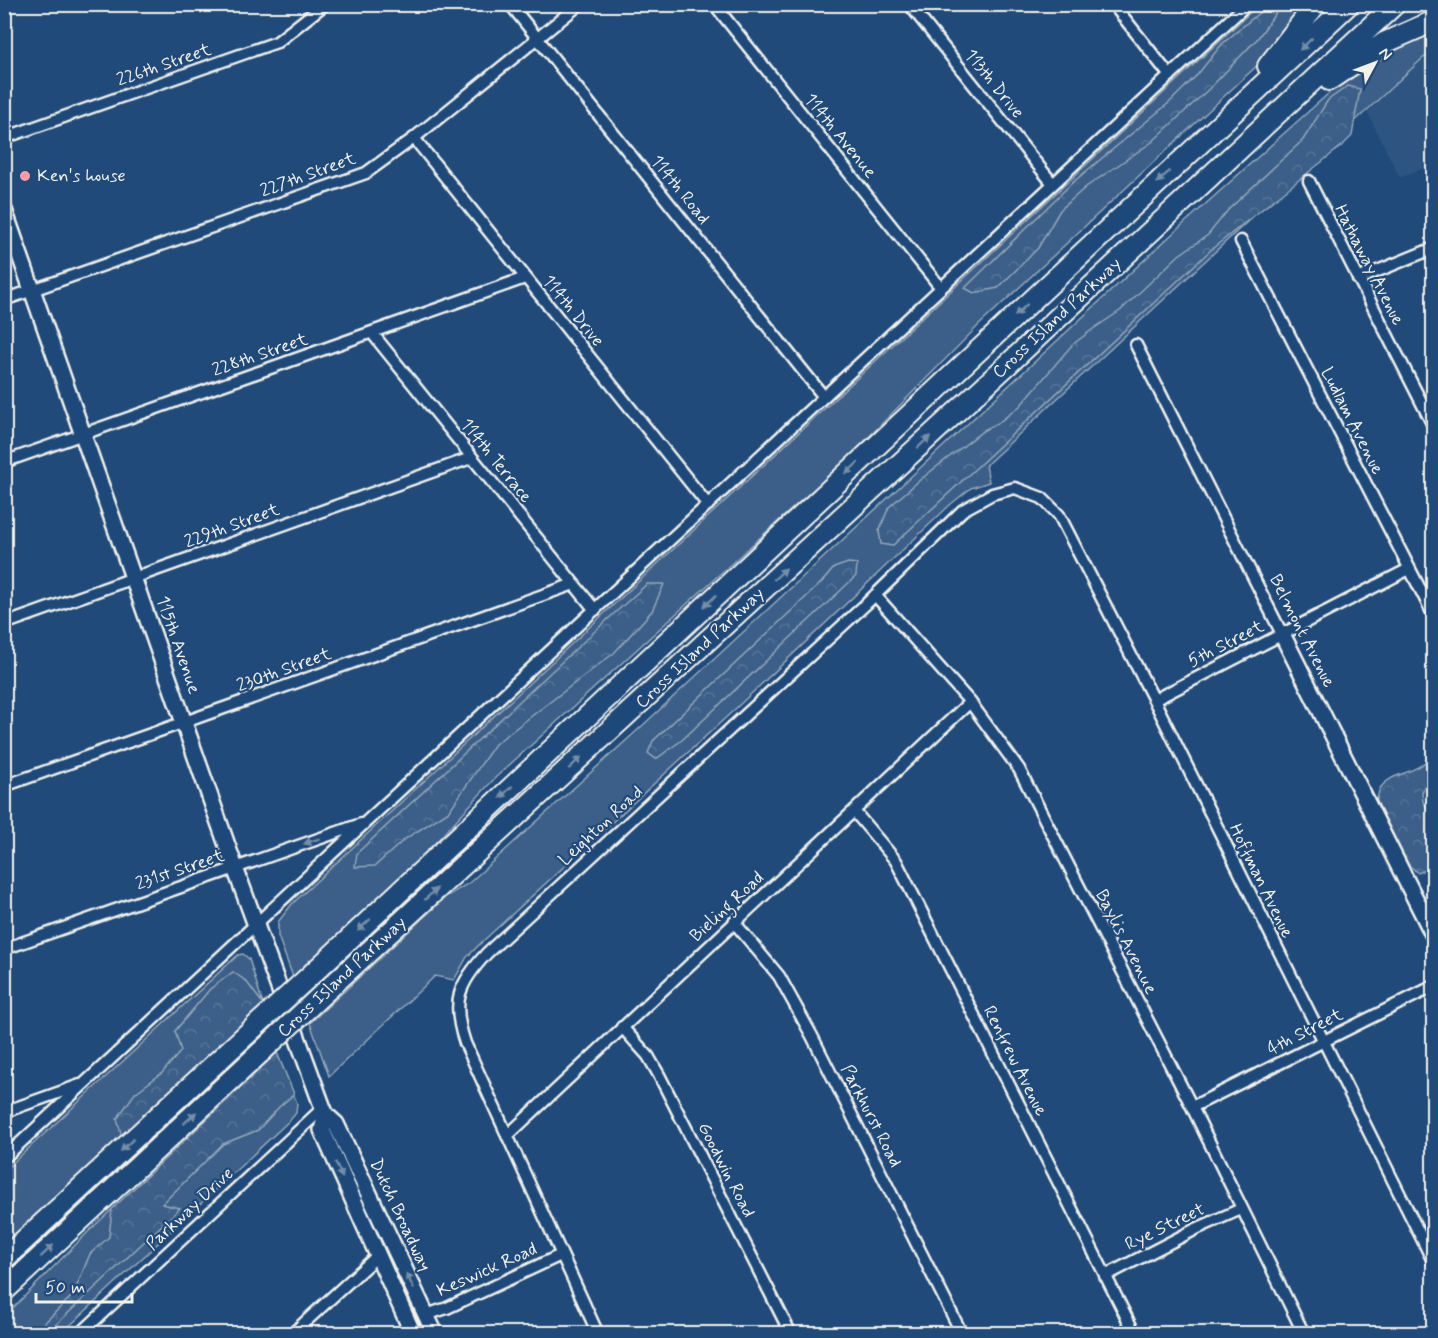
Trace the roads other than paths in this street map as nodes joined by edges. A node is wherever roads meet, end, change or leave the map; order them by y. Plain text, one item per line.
1 (325, 4) edge
2 (510, 4) edge
3 (580, 4) edge
4 (714, 4) edge
5 (909, 4) edge
6 (1113, 4) edge
7 (1247, 4) edge
8 (1316, 4) edge
9 (1349, 4) edge
10 (1395, 4) edge
11 (1434, 21) edge
12 (537, 39) junction
13 (1170, 76) junction
14 (1229, 116) junction
15 (4, 138) edge
16 (414, 138) junction
17 (1243, 146) junction
18 (1309, 181) dead end
19 (1053, 184) junction
20 (4, 210) edge
21 (1241, 241) dead end
22 (1434, 248) edge
23 (525, 278) junction
24 (1358, 279) junction
25 (941, 288) junction
26 (32, 290) junction
27 (4, 300) edge
28 (372, 333) junction
29 (1136, 345) dead end
30 (824, 397) junction
31 (1430, 409) edge
32 (1434, 427) edge
33 (83, 434) junction
34 (471, 458) junction
35 (4, 462) edge
36 (708, 505) junction
37 (1059, 515) joint
38 (1409, 569) junction
39 (134, 579) junction
40 (574, 584) junction
41 (875, 595) junction
42 (595, 610) junction
43 (1434, 616) edge
44 (4, 624) edge
45 (1282, 634) junction
46 (1154, 700) junction
47 (970, 702) junction
48 (184, 723) junction
49 (4, 786) edge
50 (854, 811) junction
51 (367, 822) junction
52 (235, 868) junction
53 (734, 922) junction
54 (255, 926) junction
55 (1434, 936) edge
56 (4, 949) edge
57 (1434, 986) edge
58 (622, 1027) junction
59 (1322, 1042) junction
60 (86, 1083) junction
61 (317, 1092) joint
62 (1192, 1107) junction
63 (4, 1112) edge
64 (324, 1112) junction
65 (507, 1136) junction
66 (4, 1158) edge
67 (1241, 1209) junction
68 (394, 1247) junction
69 (561, 1255) junction
70 (377, 1256) junction
71 (4, 1259) edge
72 (1434, 1263) edge
73 (1105, 1276) junction
74 (4, 1291) edge
75 (426, 1315) junction
76 (410, 1329) edge
77 (80, 1334) edge
78 (292, 1334) edge
79 (435, 1334) edge
80 (598, 1334) edge
81 (790, 1334) edge
82 (962, 1334) edge
83 (1135, 1334) edge
84 (1304, 1334) edge

1 - 15 street, 226th Street
2 - 12 street, 114th Road
3 - 12 street, 227th Street
4 - 25 street, 114th Avenue
5 - 19 street, 113th Drive
6 - 13 street
7 - 13 street
8 - 14 highway
9 -> 14 highway, Cross Island Parkway
10 - 17 highway, Cross Island Parkway
11 - 17 highway
12 - 16 street, 227th Street
12 - 30 street, 114th Road
13 - 19 street
14 -> 71 highway, Cross Island Parkway, bridge
16 - 23 street, 114th Drive
16 - 26 street, 227th Street
74 -> 17 highway, Cross Island Parkway, bridge
18 - 24 street, Hathaway Avenue
19 - 25 street
20 - 26 main road, 115th Avenue
21 - 38 street, Ludlam Avenue
22 - 24 street
23 - 28 street, 228th Street
23 - 36 street, 114th Drive
24 - 31 street, Hathaway Avenue
25 - 30 street
26 - 27 street, 227th Street
26 - 33 main road, 115th Avenue
28 - 33 street, 228th Street
28 - 34 street, 114th Terrace
29 - 45 street, Belmont Avenue
30 - 36 street
31 - 32 street, Hathaway Avenue
33 - 35 street, 228th Street
33 - 39 main road, 115th Avenue
34 - 39 street, 229th Street
34 - 40 street, 114th Terrace
36 - 42 street
37 - 41 street, Leighton Road
37 - 46 street, Hoffman Avenue
38 - 43 street, Ludlam Avenue
38 - 45 street, 5th Street
39 - 44 street, 229th Street
39 - 48 main road, 115th Avenue
40 - 42 street, 114th Terrace
40 - 48 street, 230th Street
41 - 47 street, Baylis Avenue
41 - 65 street, Leighton Road
42 - 51 street
45 - 46 street, 5th Street
45 - 55 main road, Belmont Avenue
46 - 59 street, Hoffman Avenue
47 - 50 street, Bieling Road
47 - 62 street, Baylis Avenue
48 - 49 street, 230th Street
48 - 52 main road, 115th Avenue
50 - 53 street, Bieling Road
50 - 73 street, Renfrew Avenue
51 -> 52 street, 231st Street
51 - 54 street
52 - 54 main road, 115th Avenue
52 - 56 street, 231st Street
53 - 58 street, Bieling Road
53 - 82 street, Parkhurst Road
54 - 60 street
54 - 61 main road, 115th Avenue
57 - 59 street, 4th Street
58 - 65 street, Bieling Road
58 - 81 street, Goodwin Road
59 - 62 street, 4th Street
59 - 72 street, Hoffman Avenue
60 - 63 street
60 - 66 street
61 - 64 main road, Dutch Broadway
62 - 67 street, Baylis Avenue
64 - 68 main road, Dutch Broadway
64 -> 70 main road, Dutch Broadway
64 - 77 street, Parkway Drive
65 - 69 street, Leighton Road
67 - 73 street, Rye Street
67 - 84 street, Baylis Avenue
68 - 70 main road
75 -> 68 main road, Dutch Broadway
69 - 75 street, Keswick Road
69 - 80 street, Leighton Road
70 - 76 main road, Dutch Broadway
70 - 78 street
73 - 83 street, Renfrew Avenue
75 - 76 main road
75 - 79 main road, Dutch Broadway

